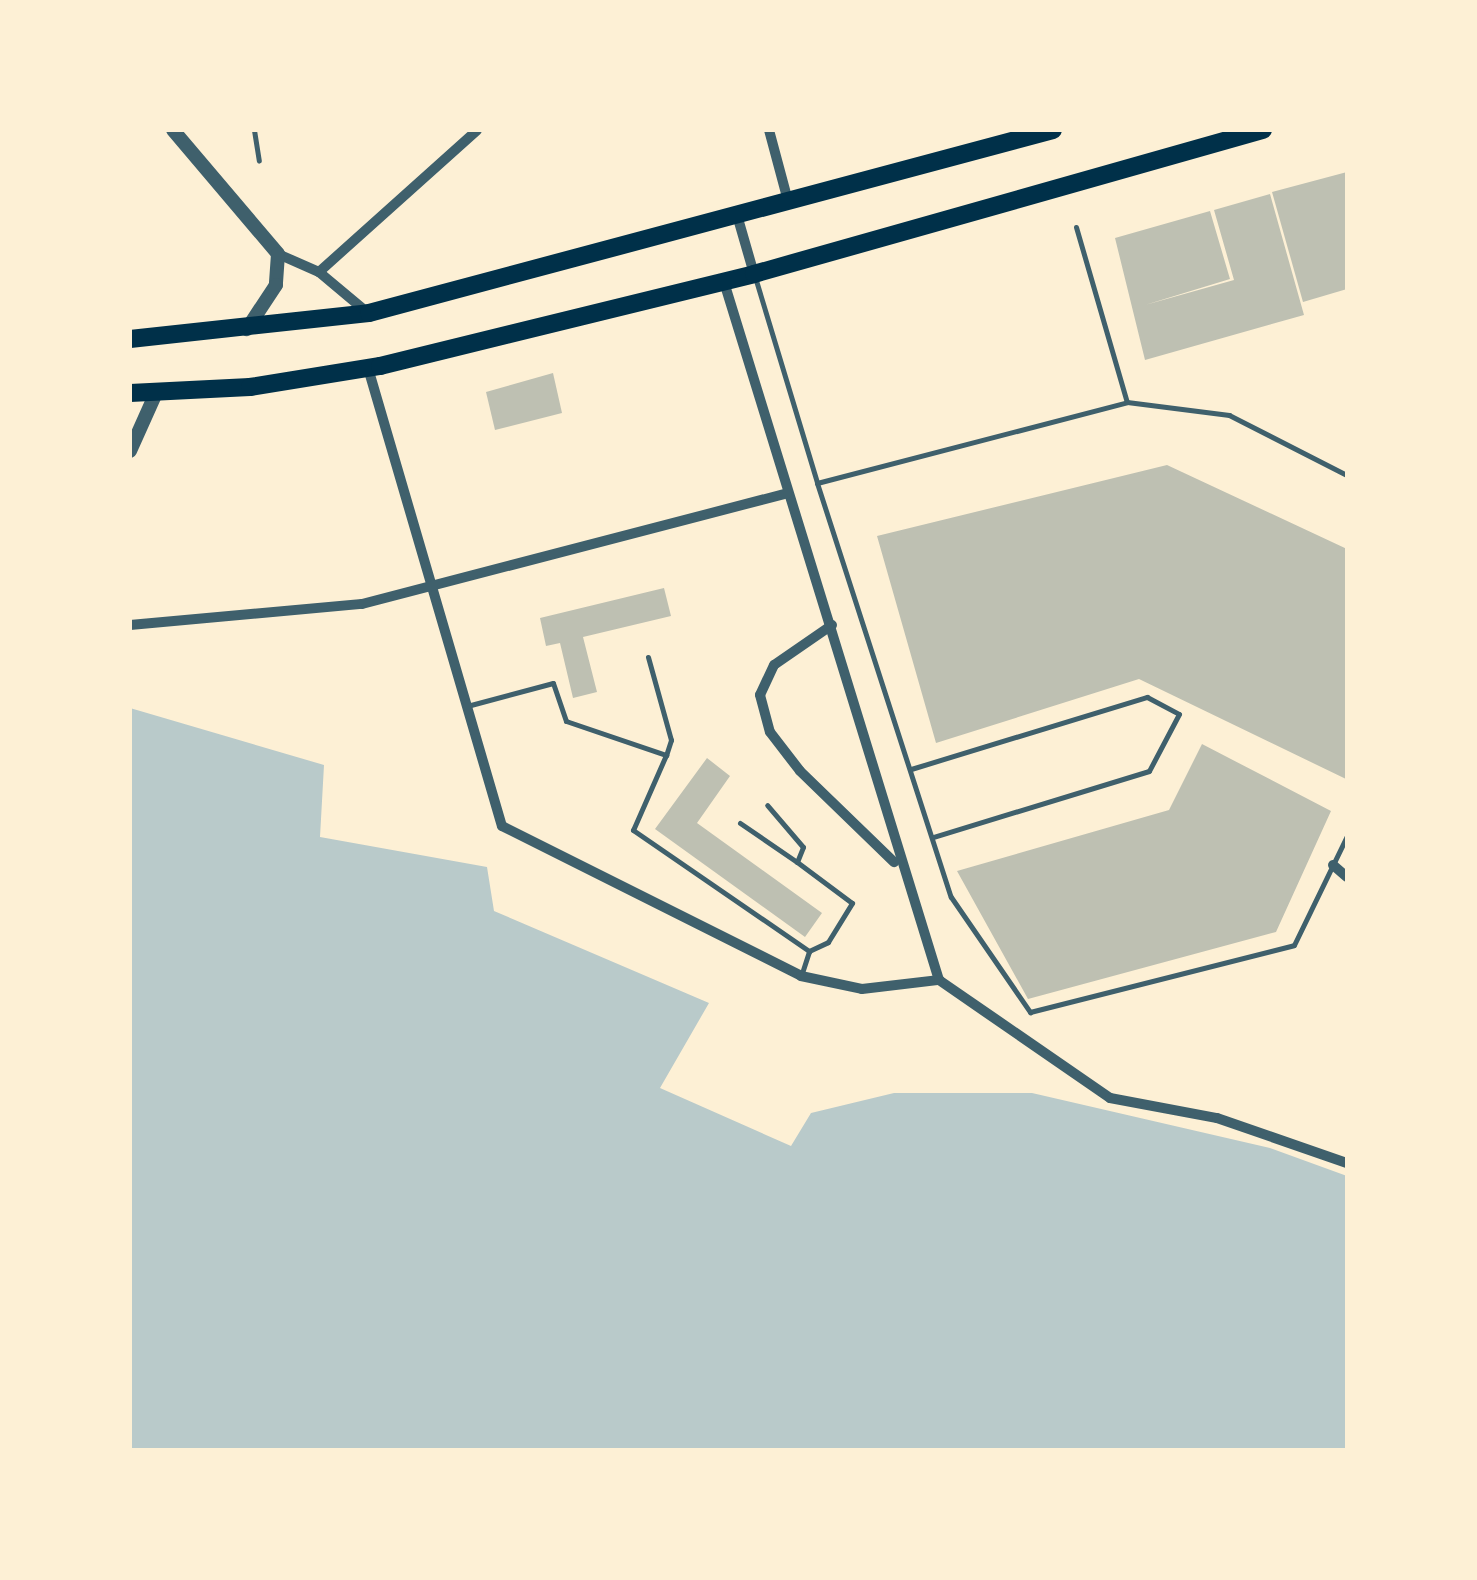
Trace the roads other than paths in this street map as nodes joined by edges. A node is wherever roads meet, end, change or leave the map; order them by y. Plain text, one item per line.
1 (173, 130) edge
2 (254, 130) edge
3 (476, 130) edge
4 (769, 130) edge
5 (1053, 130) edge
6 (1263, 130) edge
7 (259, 161) dead end
8 (788, 201) junction
9 (738, 215) junction
10 (1076, 227) dead end
11 (278, 254) junction
12 (318, 272) junction
13 (754, 274) junction
14 (724, 282) junction
15 (368, 314) junction
16 (244, 334) junction
17 (130, 339) edge
18 (368, 368) junction
19 (156, 392) junction
20 (130, 393) edge
21 (1127, 402) junction
22 (130, 451) edge
23 (1347, 475) edge
24 (817, 483) junction
25 (787, 493) junction
26 (432, 585) junction
27 (130, 625) edge
28 (832, 625) junction
29 (648, 657) dead end
30 (467, 706) junction
31 (666, 755) junction
32 (911, 769) junction
33 (767, 805) dead end
34 (740, 823) dead end
35 (1347, 836) edge
36 (932, 837) junction
37 (797, 862) junction
38 (1334, 864) junction
39 (899, 866) junction
40 (1347, 877) edge
41 (809, 951) junction
42 (801, 976) junction
43 (939, 980) junction
44 (1347, 1163) edge

1 - 11 street
2 - 7 lane
3 - 12 street
4 - 8 street
5 - 8 main road
6 - 13 main road
8 - 9 main road
9 - 13 street
9 - 15 main road
10 - 21 lane
11 - 12 street
11 - 16 street
12 - 15 street
13 - 14 main road
13 - 24 lane
14 - 18 main road
14 - 25 street
15 - 16 main road
16 - 17 main road
18 - 19 main road
18 - 26 street
19 - 20 main road
19 - 22 street
21 - 23 lane
21 - 24 lane
24 - 32 lane
25 - 26 street
25 - 28 street
26 - 27 street
26 - 30 street
28 - 39 street
28 - 39 street
29 - 31 lane
30 - 31 lane
30 - 42 street
31 - 41 lane
32 - 36 lane
32 - 36 lane
33 - 37 lane
34 - 37 lane
35 - 38 lane
36 - 38 lane
37 - 41 lane
38 - 40 street
39 - 43 street
41 - 42 lane
42 - 43 street
43 - 44 street

